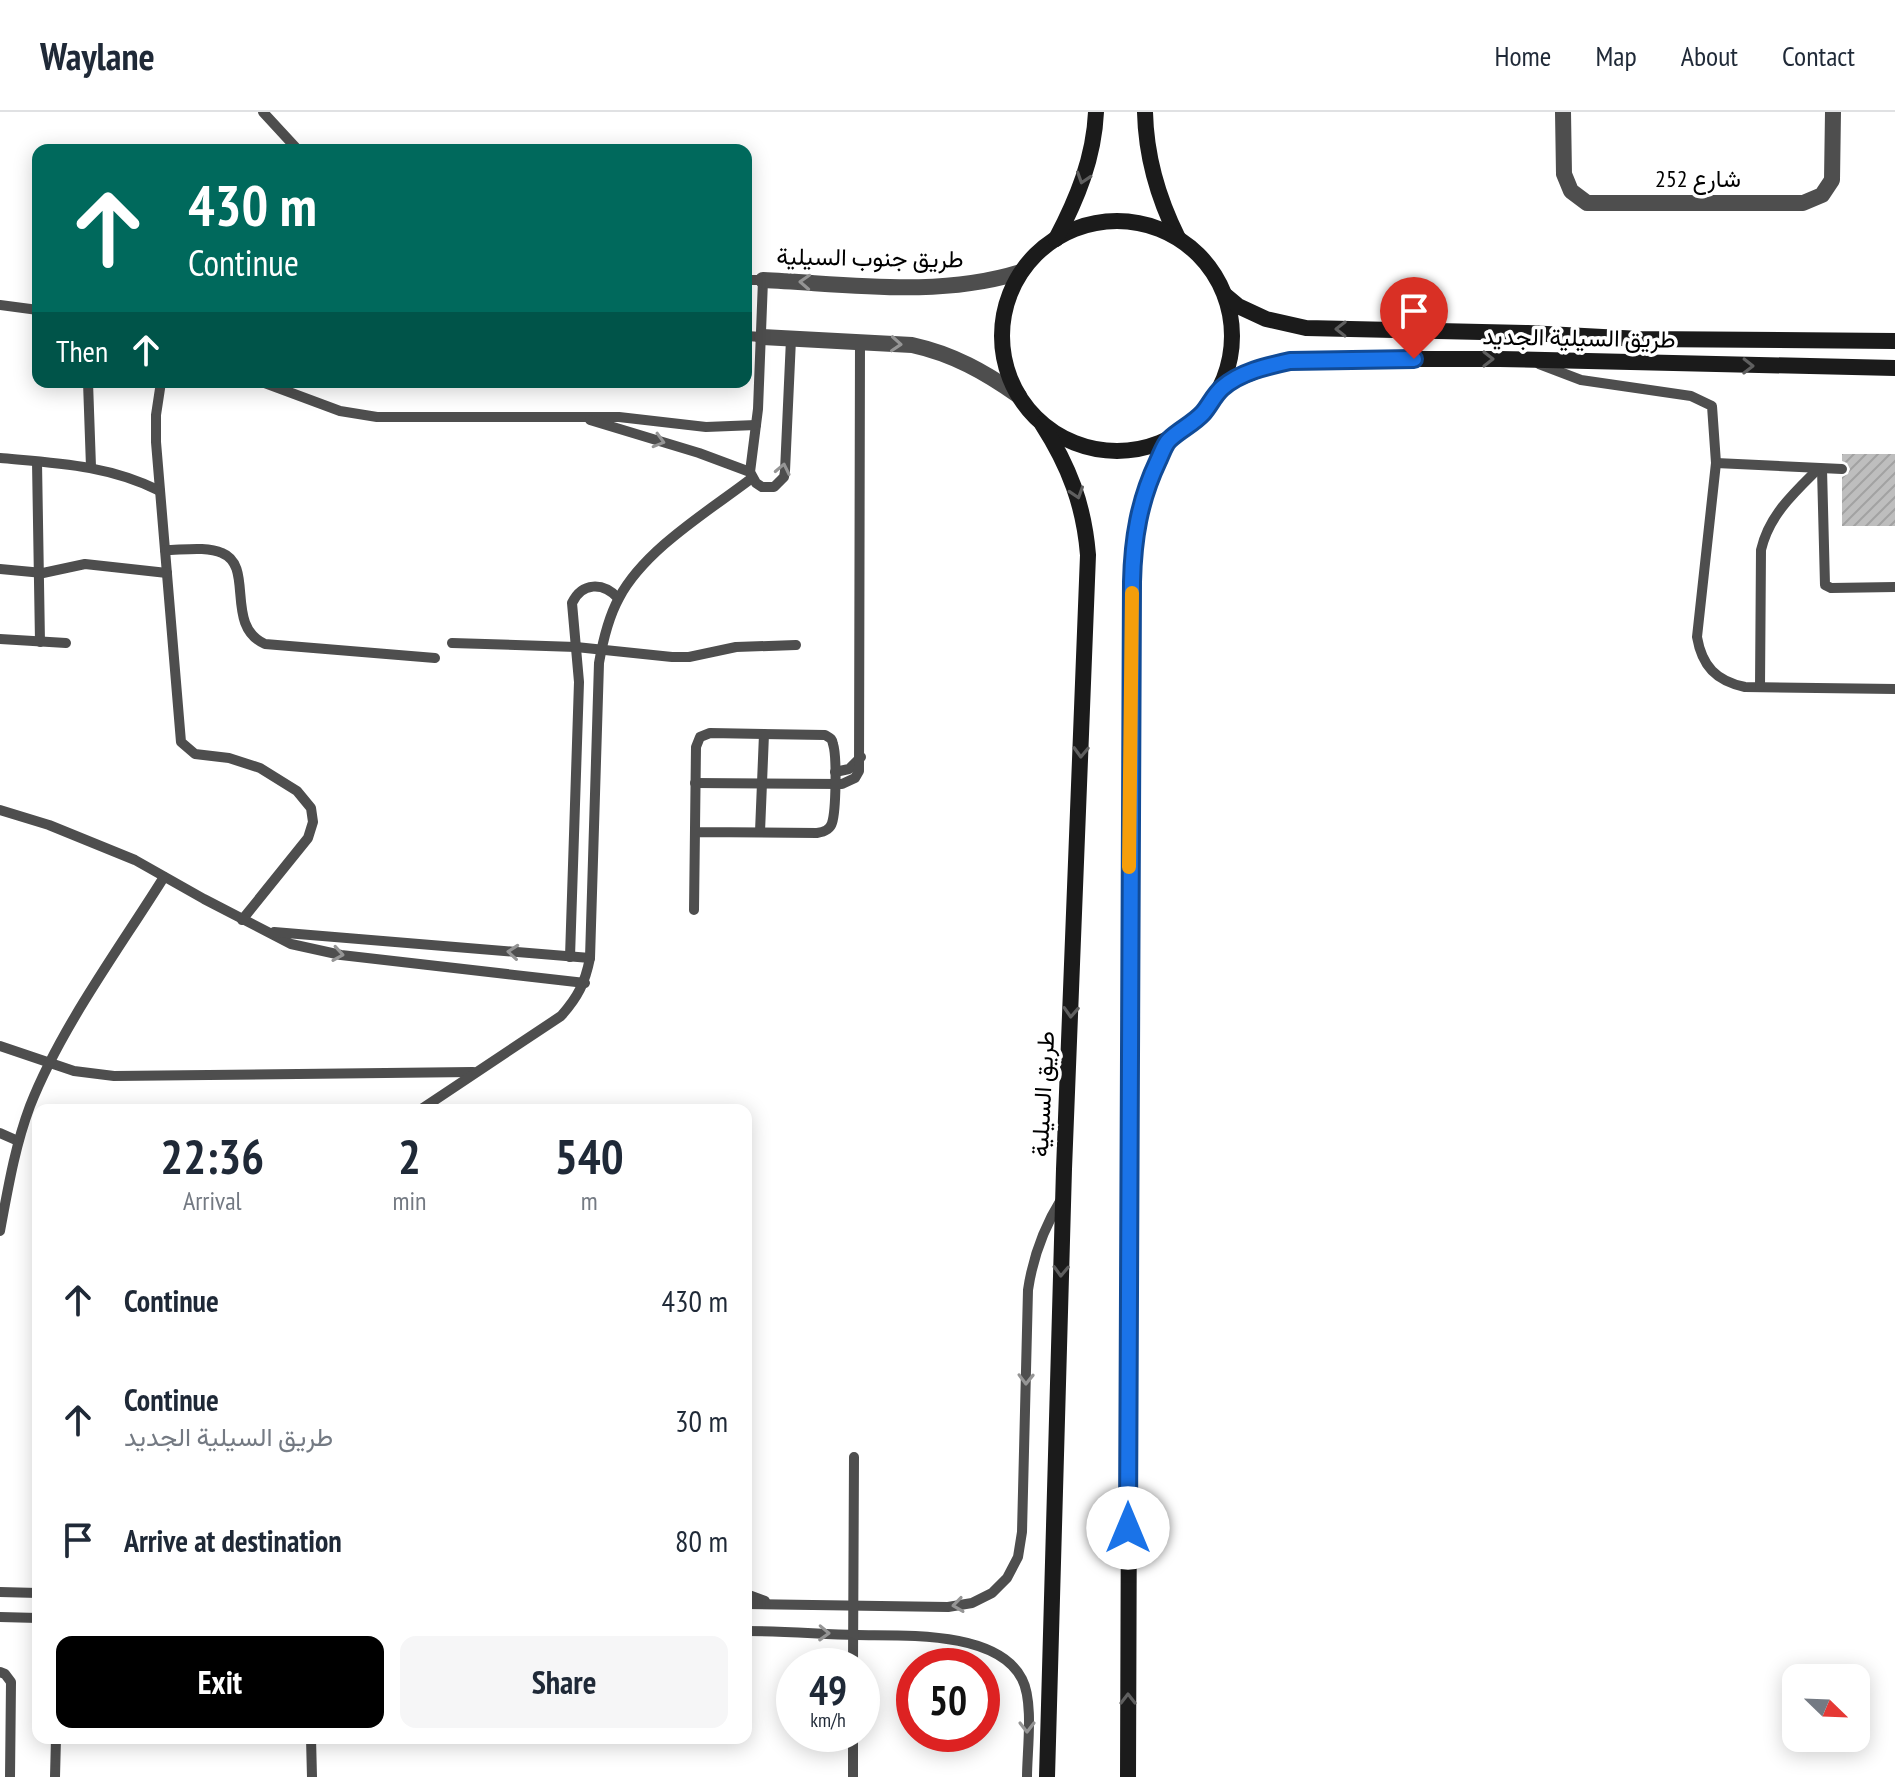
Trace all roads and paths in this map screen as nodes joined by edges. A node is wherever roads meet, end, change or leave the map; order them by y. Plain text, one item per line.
1 (263, 112) edge
2 (1096, 112) edge
3 (1145, 112) edge
4 (1563, 112) edge
5 (1833, 112) edge
6 (292, 144) edge
7 (1178, 238) junction
8 (1056, 239) junction
9 (1021, 272) junction
10 (755, 280) edge
11 (1226, 296) junction
12 (0, 305) edge
13 (32, 309) edge
14 (754, 336) edge
15 (791, 339) junction
16 (860, 341) junction
17 (1895, 341) edge
18 (1529, 360) junction
19 (1895, 368) edge
20 (88, 388) edge
21 (160, 388) edge
22 (278, 388) edge
23 (1220, 389) junction
24 (1019, 396) junction
25 (584, 418) junction
26 (1042, 424) junction
27 (756, 425) junction
28 (1168, 440) junction
29 (0, 458) edge
30 (37, 462) junction
31 (1716, 463) junction
32 (91, 467) junction
33 (1820, 469) junction
34 (1842, 469) dead end
35 (751, 475) junction
36 (160, 491) junction
37 (165, 550) junction
38 (0, 569) edge
39 (38, 573) junction
40 (167, 573) junction
41 (1895, 587) edge
42 (618, 598) junction
43 (0, 639) edge
44 (40, 642) junction
45 (66, 643) dead end
46 (452, 643) dead end
47 (796, 645) dead end
48 (576, 647) junction
49 (601, 650) junction
50 (435, 658) dead end
51 (1760, 687) junction
52 (1895, 689) edge
53 (764, 734) junction
54 (861, 757) junction
55 (835, 772) junction
56 (695, 783) junction
57 (762, 784) junction
58 (835, 784) junction
59 (0, 810) edge
60 (695, 832) junction
61 (760, 832) junction
62 (164, 877) junction
63 (694, 910) dead end
64 (242, 920) junction
65 (264, 931) junction
66 (570, 957) junction
67 (590, 958) junction
68 (585, 983) junction
69 (0, 1046) edge
70 (50, 1062) junction
71 (473, 1072) junction
72 (429, 1104) edge
73 (0, 1133) edge
74 (18, 1141) junction
75 (1063, 1196) junction
76 (0, 1231) edge
77 (854, 1457) dead end
78 (0, 1592) edge
79 (32, 1593) edge
80 (752, 1596) edge
81 (752, 1604) edge
82 (775, 1604) junction
83 (853, 1605) junction
84 (0, 1617) edge
85 (32, 1618) edge
86 (752, 1631) edge
87 (774, 1631) junction
88 (853, 1635) junction
89 (752, 1638) edge
90 (853, 1648) edge
91 (0, 1672) edge
92 (56, 1744) edge
93 (312, 1744) edge
94 (853, 1752) edge
95 (10, 1777) edge
96 (55, 1777) edge
97 (312, 1777) edge
98 (853, 1777) edge
99 (1027, 1777) edge
100 (1047, 1777) edge
101 (1128, 1777) edge

1 - 6 lane
2 -> 8 main road
3 - 7 main road
4 - 5 street, شارع 252
7 - 8 main road
7 - 11 main road
8 - 9 main road
9 -> 10 street, طريق جنوب السيلية
9 - 24 main road
10 - 14 lane
17 -> 11 main road, طريق السيلية الجديد
11 - 23 main road
12 - 13 lane
14 - 15 street
14 - 27 lane
15 - 16 street
35 -> 15 lane
16 -> 24 street
16 - 54 lane
18 -> 19 main road, طريق السيلية الجديد
23 -> 18 main road, طريق السيلية الجديد
18 - 31 lane
20 - 32 lane
21 - 36 lane
22 - 25 lane
23 - 28 main road
24 - 26 main road
25 - 27 lane
25 -> 35 lane
26 - 28 main road
26 -> 75 main road, طريق السيلية
27 - 35 lane
101 -> 28 main road
29 - 30 lane
30 - 32 lane
30 - 39 lane
31 - 33 lane
31 - 51 lane
32 - 36 lane
33 - 34 lane
33 - 41 lane
33 - 51 lane
35 - 42 lane
36 - 37 lane
37 - 40 lane
37 - 50 lane
38 - 39 lane
39 - 40 lane
39 - 44 lane
40 - 64 lane
42 - 48 lane
42 - 49 lane
43 - 44 lane
44 - 45 lane
46 - 48 lane
47 - 49 lane
48 - 49 lane
48 - 66 lane
49 - 67 lane
51 - 52 lane
53 - 55 lane
53 - 56 lane
53 - 57 lane
54 - 55 lane
54 - 58 lane
55 - 58 lane
56 - 57 lane
56 - 60 lane
57 - 58 lane
57 - 61 lane
58 - 61 lane
59 - 62 lane
60 - 61 lane
60 - 63 lane
62 - 64 lane
62 - 70 lane
64 - 65 lane
66 -> 65 lane
65 -> 68 lane
66 - 67 lane
67 - 68 lane
68 - 71 lane
69 - 70 lane
70 - 71 lane
70 - 74 lane
71 - 72 lane
73 - 74 lane
74 - 76 lane
75 -> 83 lane
75 -> 100 main road, طريق السيلية
77 - 83 lane
78 - 79 lane
80 - 82 lane
81 - 82 lane
82 - 83 lane
83 - 88 lane
84 - 85 lane
86 - 87 lane
87 -> 88 lane
87 - 89 lane
88 - 90 lane
88 -> 99 lane
91 - 95 lane
92 - 96 lane
93 - 97 lane
94 - 98 lane

